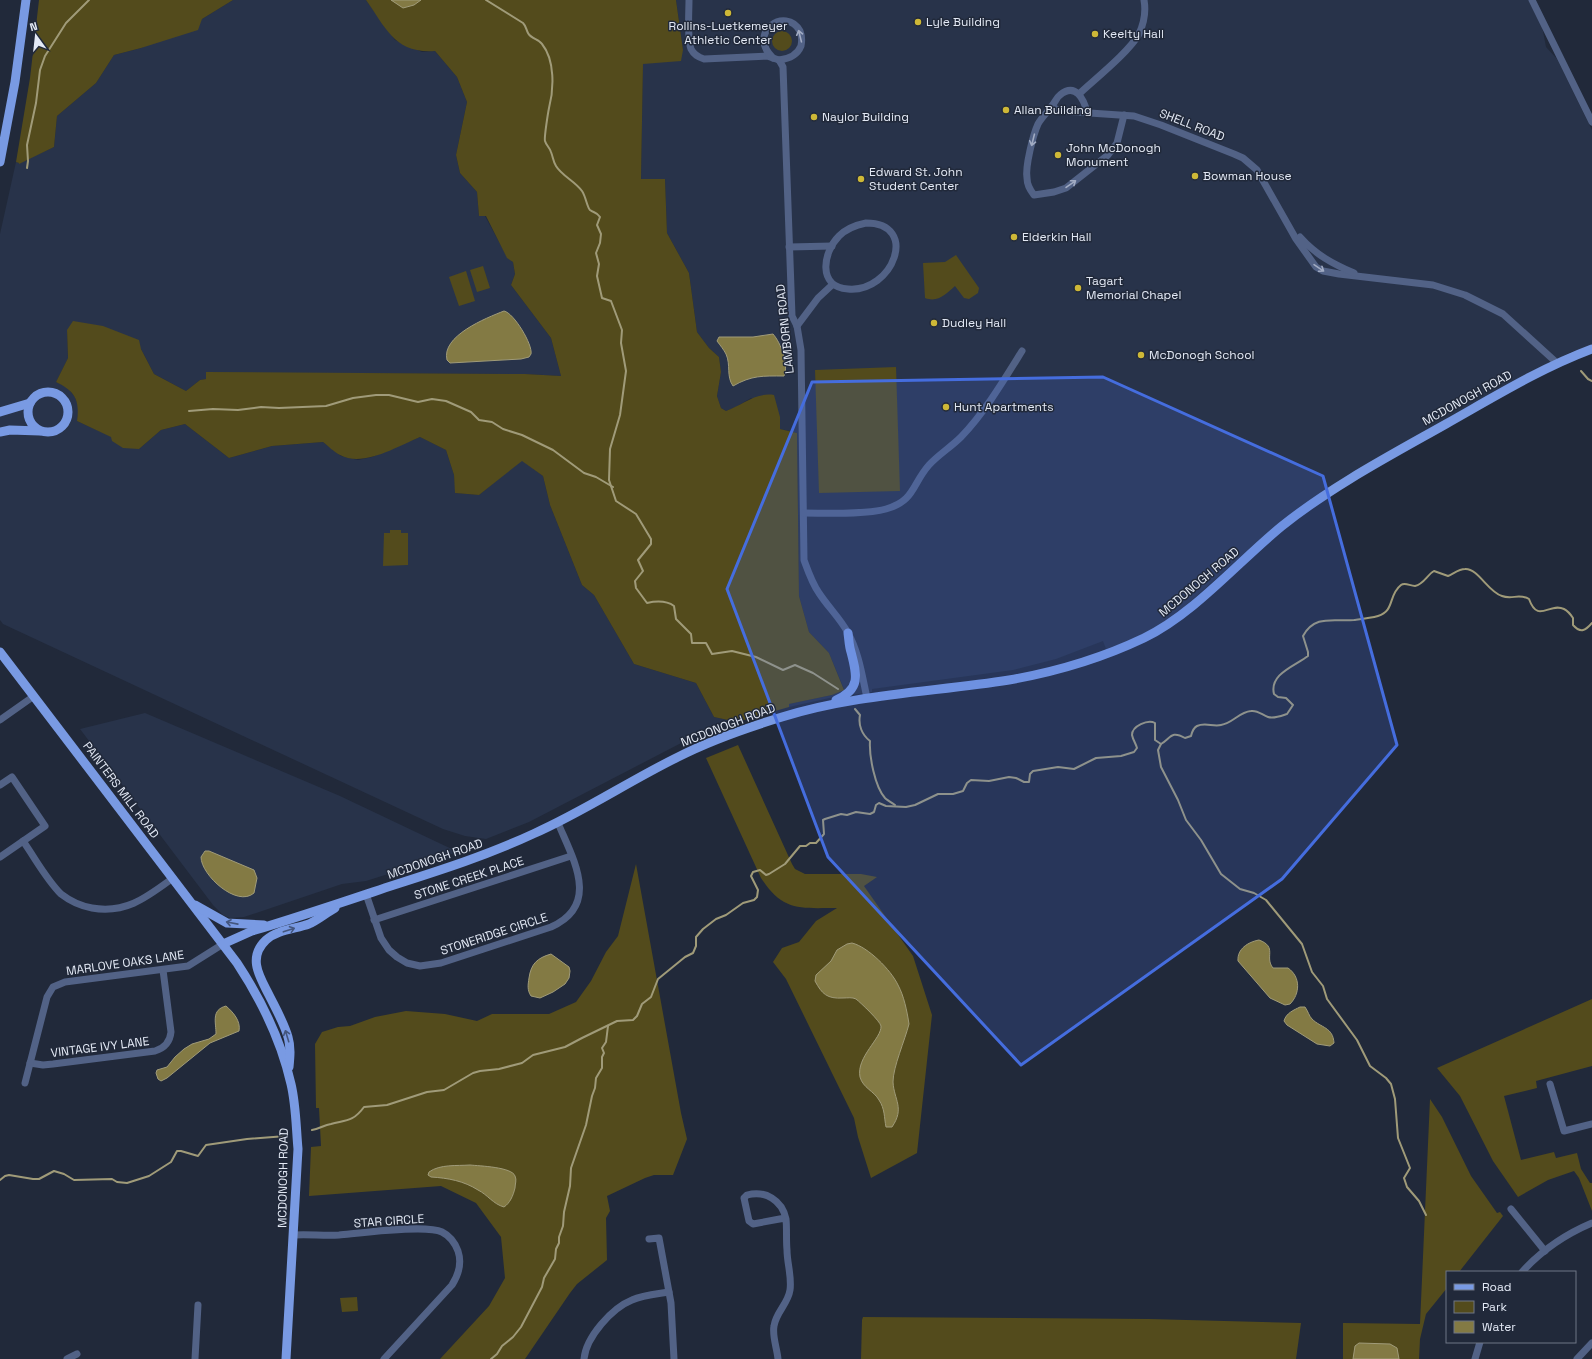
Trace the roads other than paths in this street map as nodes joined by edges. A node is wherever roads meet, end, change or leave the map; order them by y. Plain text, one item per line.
1 (19, 0) edge
2 (26, 0) edge
3 (689, 0) edge
4 (1144, 0) edge
5 (1532, 0) edge
6 (25, 10) junction
7 (776, 59) junction
8 (1079, 94) junction
9 (1052, 107) junction
10 (1087, 112) junction
11 (1124, 115) junction
12 (1592, 122) edge
13 (0, 162) edge
14 (1289, 225) junction
15 (832, 246) junction
16 (789, 248) junction
17 (1362, 276) junction
18 (832, 285) junction
19 (797, 326) junction
20 (1592, 349) edge
21 (1022, 350) dead end
22 (1557, 363) junction
23 (30, 403) junction
24 (0, 412) edge
25 (40, 431) junction
26 (0, 432) edge
27 (804, 513) junction
28 (848, 633) junction
29 (0, 652) edge
30 (34, 696) junction
31 (867, 698) junction
32 (823, 705) junction
33 (0, 720) edge
34 (0, 785) edge
35 (558, 823) junction
36 (23, 841) junction
37 (571, 856) junction
38 (0, 857) edge
39 (172, 878) junction
40 (366, 894) junction
41 (349, 900) junction
42 (191, 902) junction
43 (374, 920) junction
44 (271, 925) junction
45 (222, 944) junction
46 (163, 970) junction
47 (30, 1063) junction
48 (288, 1074) junction
49 (25, 1083) dead end
50 (1550, 1084) dead end
51 (1592, 1124) edge
52 (1511, 1209) dead end
53 (785, 1218) junction
54 (1592, 1223) edge
55 (294, 1235) junction
56 (650, 1239) dead end
57 (1545, 1251) junction
58 (1523, 1271) edge
59 (669, 1292) junction
60 (198, 1305) dead end
61 (1480, 1343) edge
62 (1592, 1343) edge
63 (77, 1354) dead end
64 (67, 1359) edge
65 (195, 1359) edge
66 (286, 1359) edge
67 (384, 1359) edge
68 (584, 1359) edge
69 (674, 1359) edge
70 (778, 1359) edge
71 (1475, 1359) edge
72 (1577, 1359) edge

1 - 6 main road
2 - 6 main road
3 - 7 street
4 - 8 street
5 - 12 street
6 - 13 main road
7 -> 7 street
7 - 16 street, LAMBORN ROAD
8 - 9 street
8 - 10 street
9 - 10 street, SHELL ROAD
9 -> 11 street
10 - 11 street, SHELL ROAD
11 - 14 street, SHELL ROAD
14 - 17 street, SHELL ROAD
14 -> 17 street, SHELL ROAD
15 - 16 street
15 - 18 street
15 - 18 street
16 - 19 street, LAMBORN ROAD
17 - 22 street, SHELL ROAD
18 - 19 street
19 - 27 street, LAMBORN ROAD
20 - 22 main road, MCDONOGH ROAD
21 - 27 street
22 - 31 main road, MCDONOGH ROAD
23 - 24 main road
23 - 25 main road
23 - 25 main road
25 - 26 main road
27 - 28 street, LAMBORN ROAD
28 - 31 street, LAMBORN ROAD
28 - 32 main road
29 - 30 main road, PAINTERS MILL ROAD
30 - 33 street
30 - 39 main road, PAINTERS MILL ROAD
31 - 32 main road, MCDONOGH ROAD
32 - 35 main road, MCDONOGH ROAD
34 - 36 street
35 - 37 street, STONERIDGE CIRCLE
35 - 40 main road, MCDONOGH ROAD
36 - 38 street
36 - 39 street
37 - 43 street, STONE CREEK PLACE
37 - 43 street, STONERIDGE CIRCLE
39 - 42 main road, PAINTERS MILL ROAD
40 - 41 main road, MCDONOGH ROAD
40 - 43 street, STONERIDGE CIRCLE
41 - 44 main road, MCDONOGH ROAD
48 -> 41 main road
44 -> 42 main road
42 - 45 main road, PAINTERS MILL ROAD
44 - 45 main road, MCDONOGH ROAD
45 - 46 street, MARLOVE OAKS LANE
45 - 48 main road, MCDONOGH ROAD
46 - 47 street, MARLOVE OAKS LANE
46 - 47 street, VINTAGE IVY LANE
47 - 49 street, MARLOVE OAKS LANE
48 - 55 main road, MCDONOGH ROAD
50 - 51 street
52 - 57 street
53 - 53 street
53 - 70 street
54 - 57 street
55 - 66 main road, MCDONOGH ROAD
55 - 67 street, STAR CIRCLE
56 - 59 street
57 - 58 street
59 - 68 street
59 - 69 street
60 - 65 street
61 - 71 street
62 - 72 street
63 - 64 street

